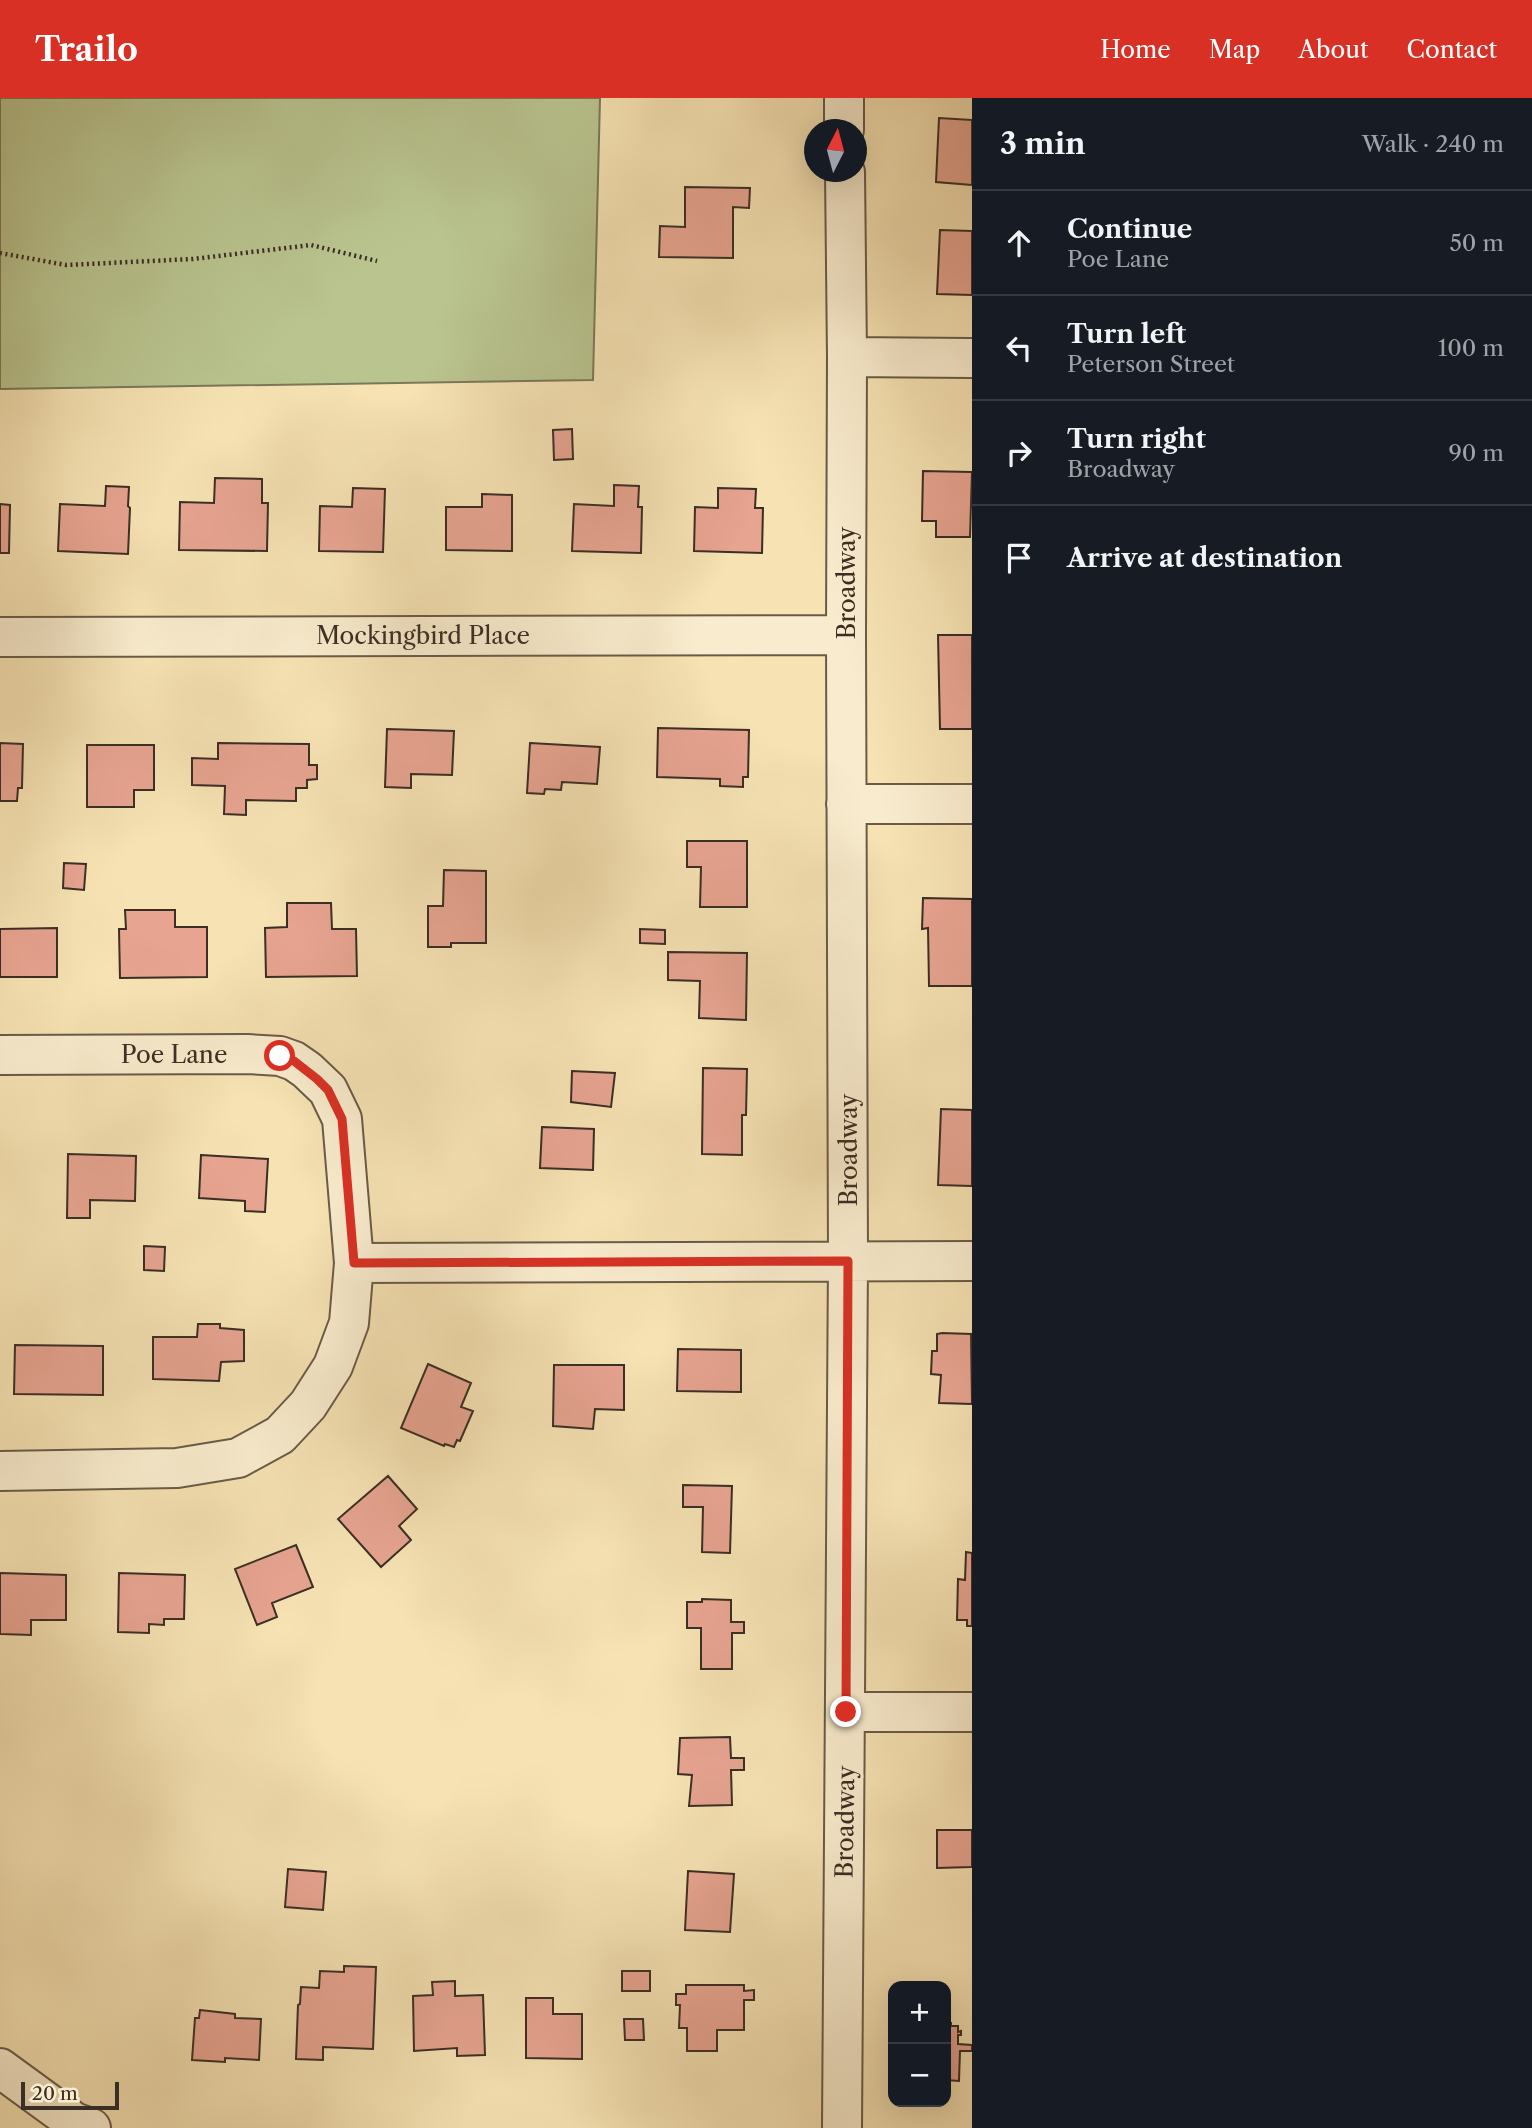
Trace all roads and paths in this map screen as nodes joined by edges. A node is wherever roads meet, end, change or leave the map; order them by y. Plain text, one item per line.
1 (844, 98) edge
2 (845, 119) edge
3 (845, 182) edge
4 (0, 253) edge
5 (376, 261) dead end
6 (847, 357) junction
7 (972, 358) edge
8 (846, 635) junction
9 (0, 637) edge
10 (846, 804) junction
11 (972, 804) edge
12 (0, 1055) edge
13 (848, 1261) junction
14 (972, 1261) edge
15 (354, 1263) junction
16 (0, 1471) edge
17 (846, 1712) junction
18 (972, 1712) edge
19 (0, 2068) edge
20 (91, 2128) edge
21 (842, 2128) edge

1 - 2 street
3 - 6 street, Broadway
4 - 5 path
6 - 7 street
6 - 8 street, Broadway
8 - 9 street, Mockingbird Place
8 - 10 street, Broadway
10 - 11 street
10 - 13 street, Broadway
12 - 15 street, Poe Lane
13 - 14 street
13 - 15 street
13 - 17 street, Broadway
15 - 16 street, Poe Lane
17 - 18 street
17 - 21 street, Broadway
19 - 20 street

